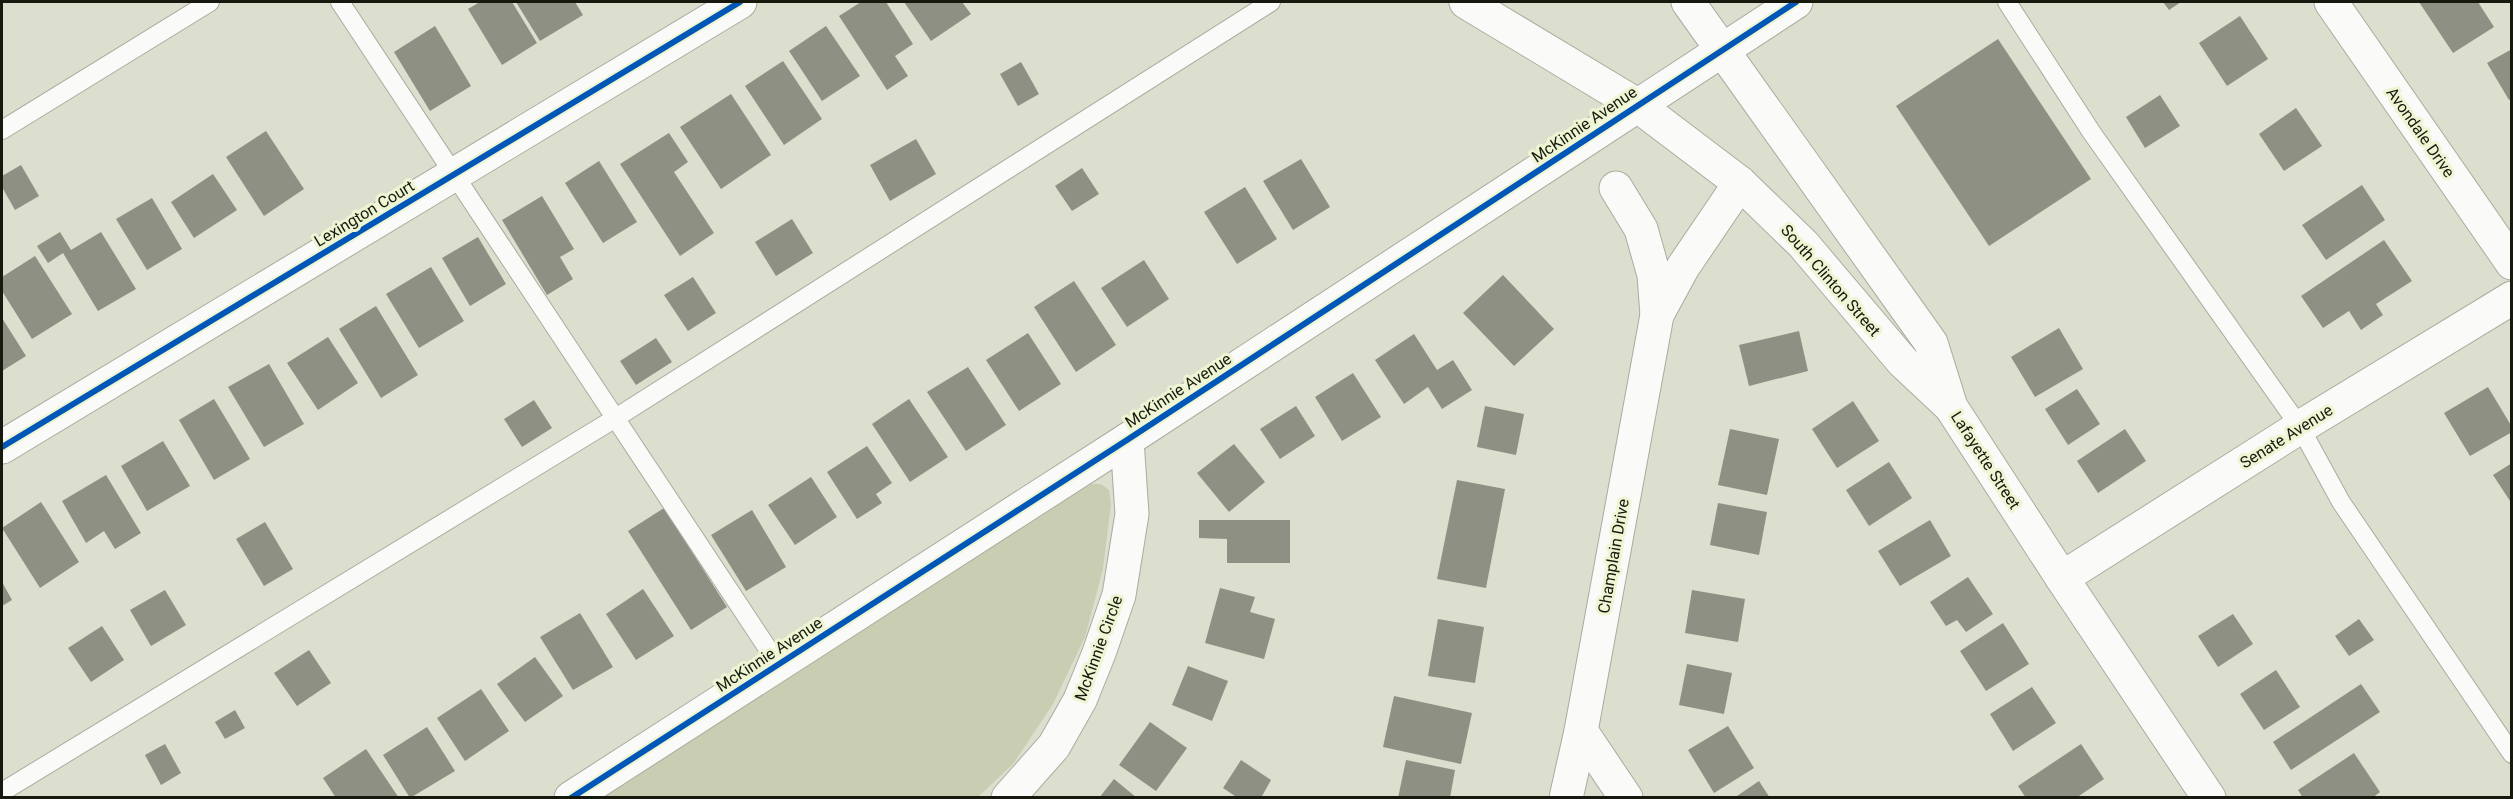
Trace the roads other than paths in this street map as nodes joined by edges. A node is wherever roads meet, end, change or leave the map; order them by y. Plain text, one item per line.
1 (210, 2) edge
2 (340, 2) edge
3 (740, 2) edge
4 (1271, 2) edge
5 (1466, 2) edge
6 (1688, 2) edge
7 (1796, 2) edge
8 (2007, 2) edge
9 (2331, 2) edge
10 (1721, 50) junction
11 (1637, 105) junction
12 (2, 130) edge
13 (453, 175) junction
14 (1740, 183) junction
15 (1616, 188) dead end
16 (2511, 263) edge
17 (2511, 297) edge
18 (1657, 315) junction
19 (1952, 407) junction
20 (614, 419) junction
21 (2300, 427) junction
22 (1127, 440) junction
23 (2, 447) edge
24 (2062, 578) junction
25 (778, 664) junction
26 (1581, 731) junction
27 (2511, 754) edge
28 (2, 792) edge
29 (571, 798) edge
30 (1008, 798) edge
31 (1566, 798) edge
32 (1626, 798) edge
33 (2209, 798) edge

1 - 12 lane
2 - 13 lane
3 - 13 main road, Lexington Court
4 - 20 lane
5 - 11 main road, South Clinton Street
6 - 10 main road, Lafayette Street
7 - 10 main road, McKinnie Avenue
8 - 21 lane
9 - 16 main road, Avondale Drive
10 - 11 main road, McKinnie Avenue
10 - 19 main road, Lafayette Street
11 - 14 main road, South Clinton Street
11 - 22 main road, McKinnie Avenue
13 - 20 lane
13 - 23 main road, Lexington Court
14 - 18 main road, Champlain Drive
14 - 19 main road, South Clinton Street
15 - 18 main road, Champlain Drive
17 - 21 main road, Senate Avenue
18 - 26 main road, Champlain Drive
19 - 24 main road, Lafayette Street
20 - 25 lane
20 - 28 lane
21 - 24 main road, Senate Avenue
21 - 27 lane
22 - 25 main road, McKinnie Avenue
22 - 30 main road, McKinnie Circle
24 - 33 main road, Lafayette Street
25 - 29 main road, McKinnie Avenue
26 - 31 main road, Champlain Drive
26 - 32 main road

